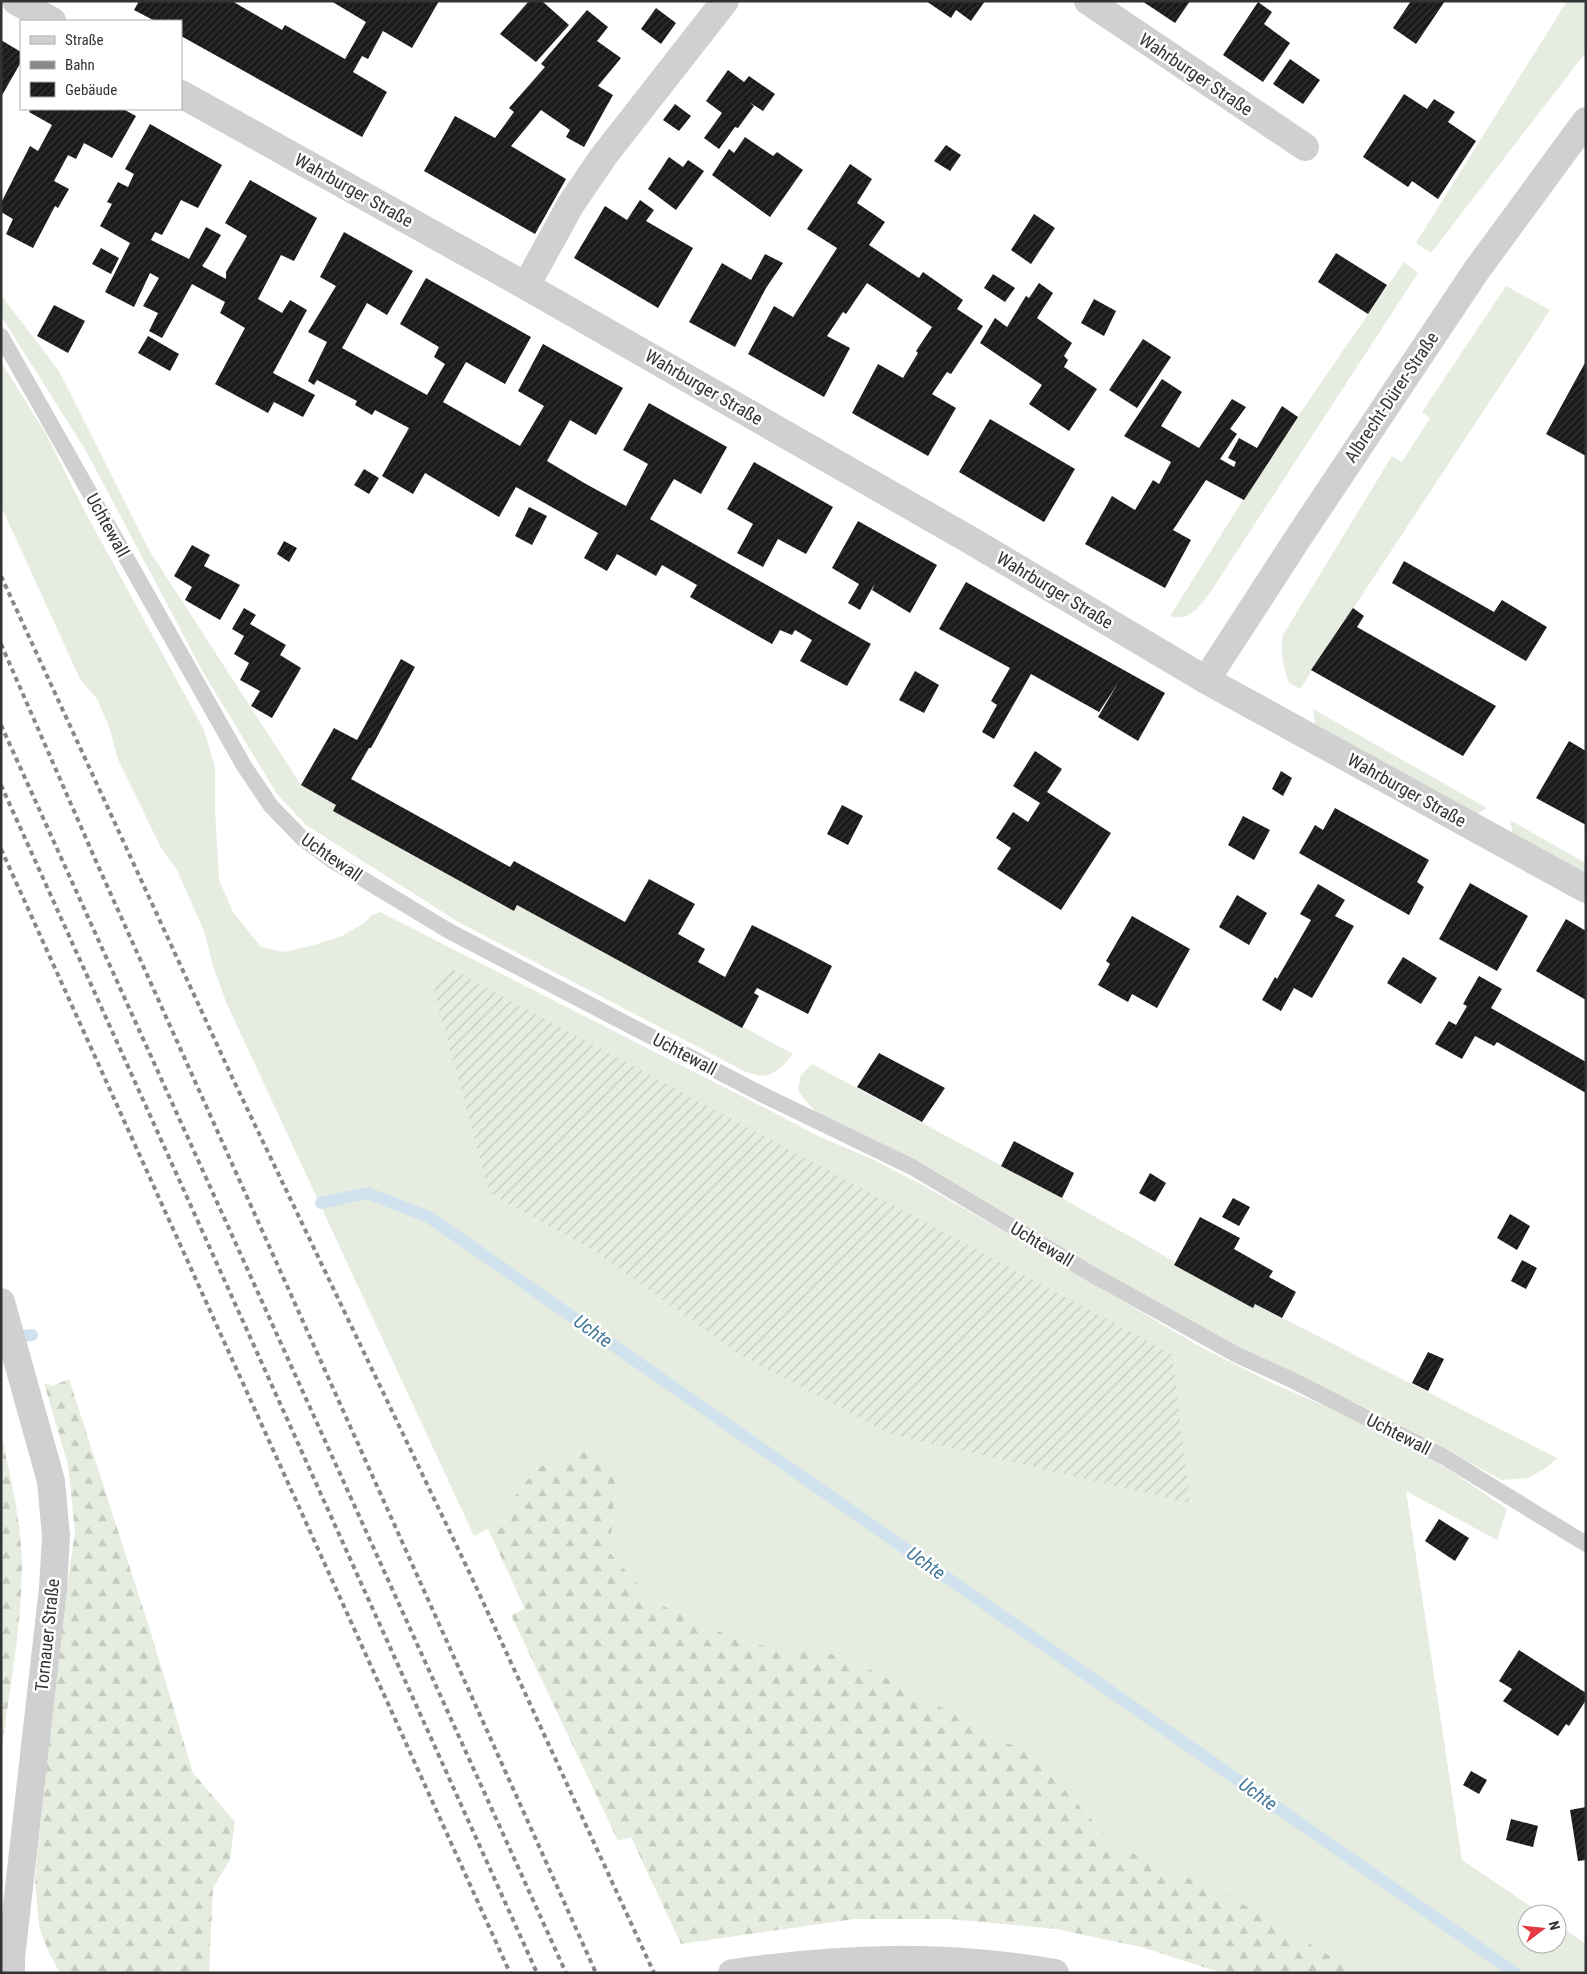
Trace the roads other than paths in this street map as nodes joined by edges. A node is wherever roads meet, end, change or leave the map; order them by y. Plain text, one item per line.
1 (16, 1) edge
2 (725, 1) edge
3 (1088, 1) edge
4 (50, 20) edge
5 (182, 95) edge
6 (1586, 121) edge
7 (1305, 147) dead end
8 (526, 286) junction
9 (1, 336) edge
10 (1206, 680) junction
11 (1586, 889) edge
12 (2, 1305) edge
13 (1586, 1544) edge
14 (11, 1973) edge
15 (732, 1973) edge
16 (1055, 1973) edge

1 - 4 street
2 - 8 street
3 - 7 street, Wahrburger Straße
5 - 8 street, Wahrburger Straße
6 - 10 street, Albrecht-Dürer-Straße
8 - 10 street, Wahrburger Straße
9 - 13 lane, Uchtewall
10 - 11 street, Wahrburger Straße
12 - 14 street, Tornauer Straße
15 - 16 street

